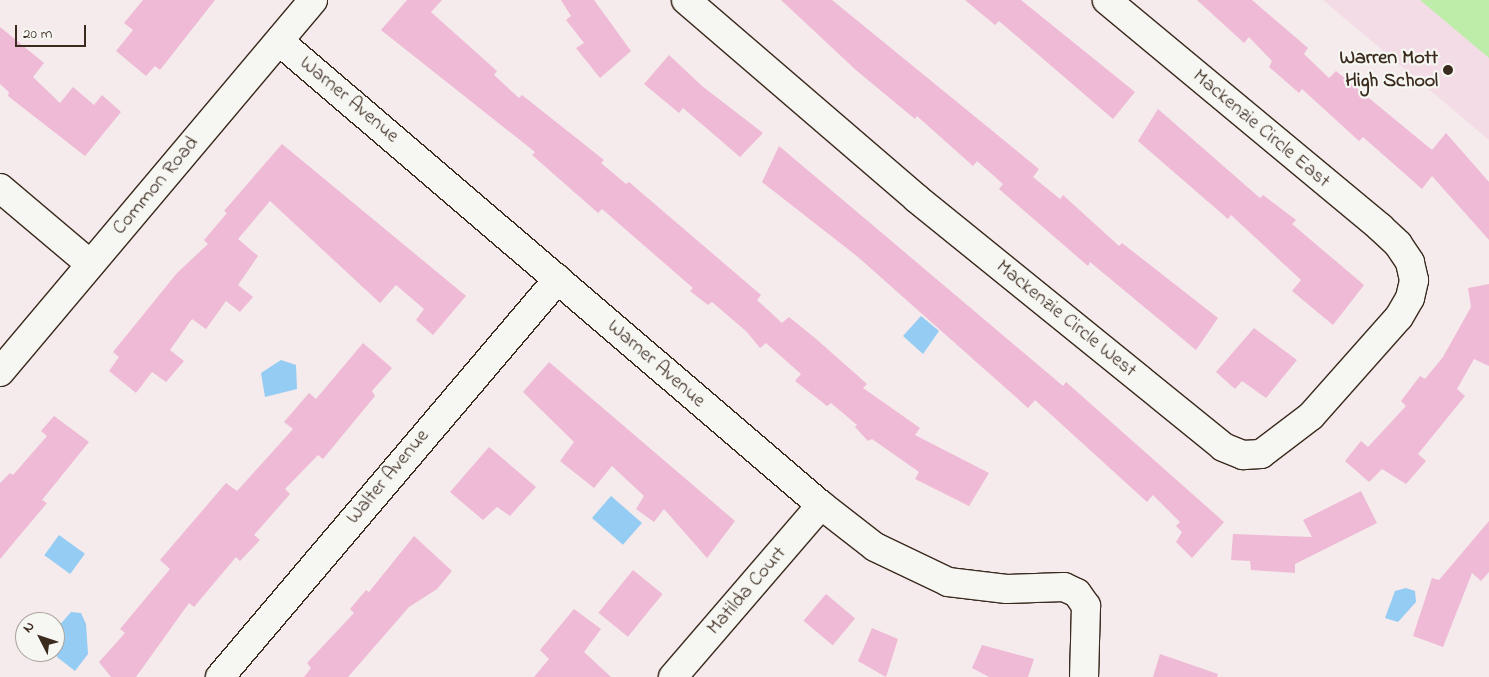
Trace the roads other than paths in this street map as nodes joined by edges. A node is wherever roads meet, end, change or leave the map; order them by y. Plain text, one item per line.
1 (313, 0) edge
2 (686, 0) edge
3 (1107, 0) edge
4 (279, 41) junction
5 (0, 188) edge
6 (1410, 262) joint
7 (90, 264) junction
8 (558, 278) junction
9 (0, 372) edge
10 (821, 505) junction
11 (220, 677) edge
12 (673, 677) edge
13 (1084, 677) edge

1 - 4 street, Common Road
2 - 6 street, Mackenzie Circle West
3 - 6 street, Mackenzie Circle East
4 - 7 street, Common Road
4 - 8 street, Warner Avenue
5 - 7 street
7 - 9 street, Common Road
8 - 10 street, Warner Avenue
8 - 11 street, Walter Avenue
10 - 12 street, Matilda Court
10 - 13 street, Warner Avenue

